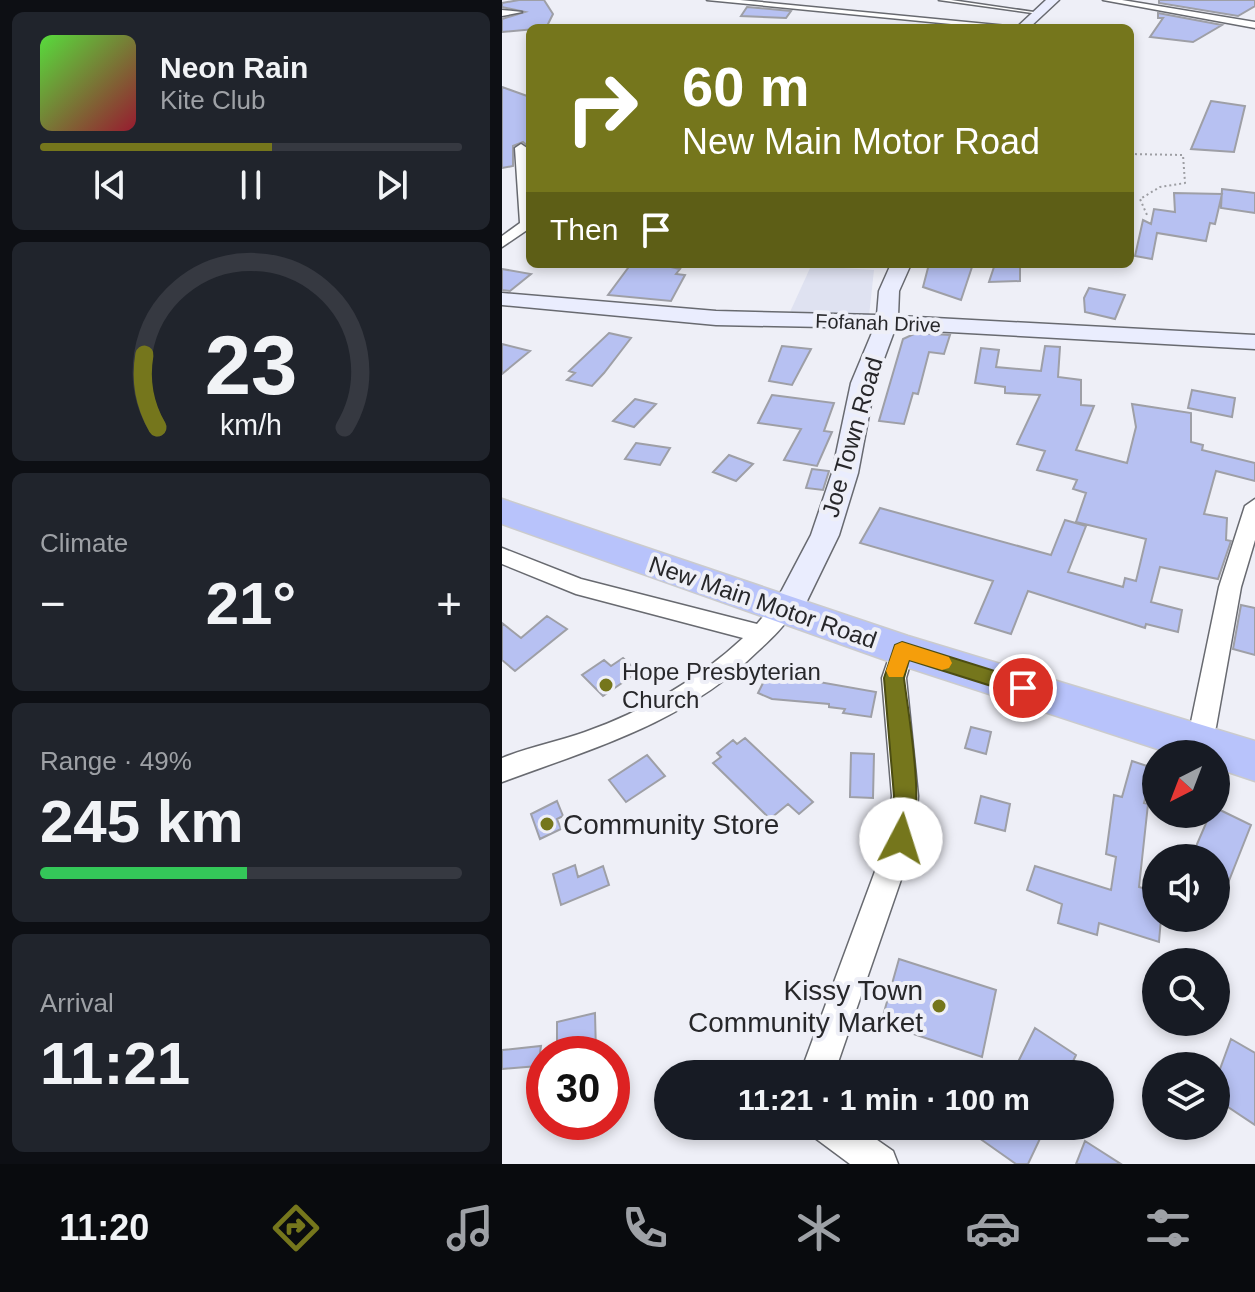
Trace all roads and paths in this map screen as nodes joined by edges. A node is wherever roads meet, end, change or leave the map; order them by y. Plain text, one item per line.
1 (711, 0) edge
2 (941, 0) edge
3 (1053, 0) edge
4 (1107, 0) edge
5 (1181, 1) edge
6 (518, 12) dead end
7 (1174, 12) junction
8 (502, 13) edge
9 (1039, 13) junction
10 (978, 24) edge
11 (1027, 24) edge
12 (1255, 25) edge
13 (521, 148) dead end
14 (1134, 154) edge
15 (526, 211) edge
16 (1147, 215) dead end
17 (526, 225) edge
18 (502, 243) edge
19 (899, 268) edge
20 (502, 299) edge
21 (887, 322) junction
22 (1255, 342) edge
23 (502, 496) edge
24 (1255, 506) edge
25 (502, 511) edge
26 (502, 556) edge
27 (780, 614) junction
28 (902, 650) junction
29 (1203, 727) junction
30 (1255, 741) edge
31 (1255, 761) edge
32 (502, 770) edge
33 (822, 1060) edge
34 (847, 1140) edge
35 (880, 1164) edge

1 - 10 street
2 - 9 lane
3 - 9 street
4 - 7 street
5 - 7 street
6 - 8 street
7 - 12 street
9 - 11 street
13 - 15 street
14 - 16 path
17 - 18 street
19 - 21 street, Joe Town Road
20 - 21 street, Fofanah Drive
21 - 22 street, Fofanah Drive
21 - 27 street, Joe Town Road
23 - 27 highway, New Main Motor Road
24 - 29 street
25 - 27 highway, New Main Motor Road
26 - 27 street
27 - 28 highway, New Main Motor Road
27 - 29 highway, New Main Motor Road
27 - 32 street, Joe Town Road
28 - 31 highway, New Main Motor Road
28 - 33 street
29 - 30 highway, New Main Motor Road
34 - 35 street

